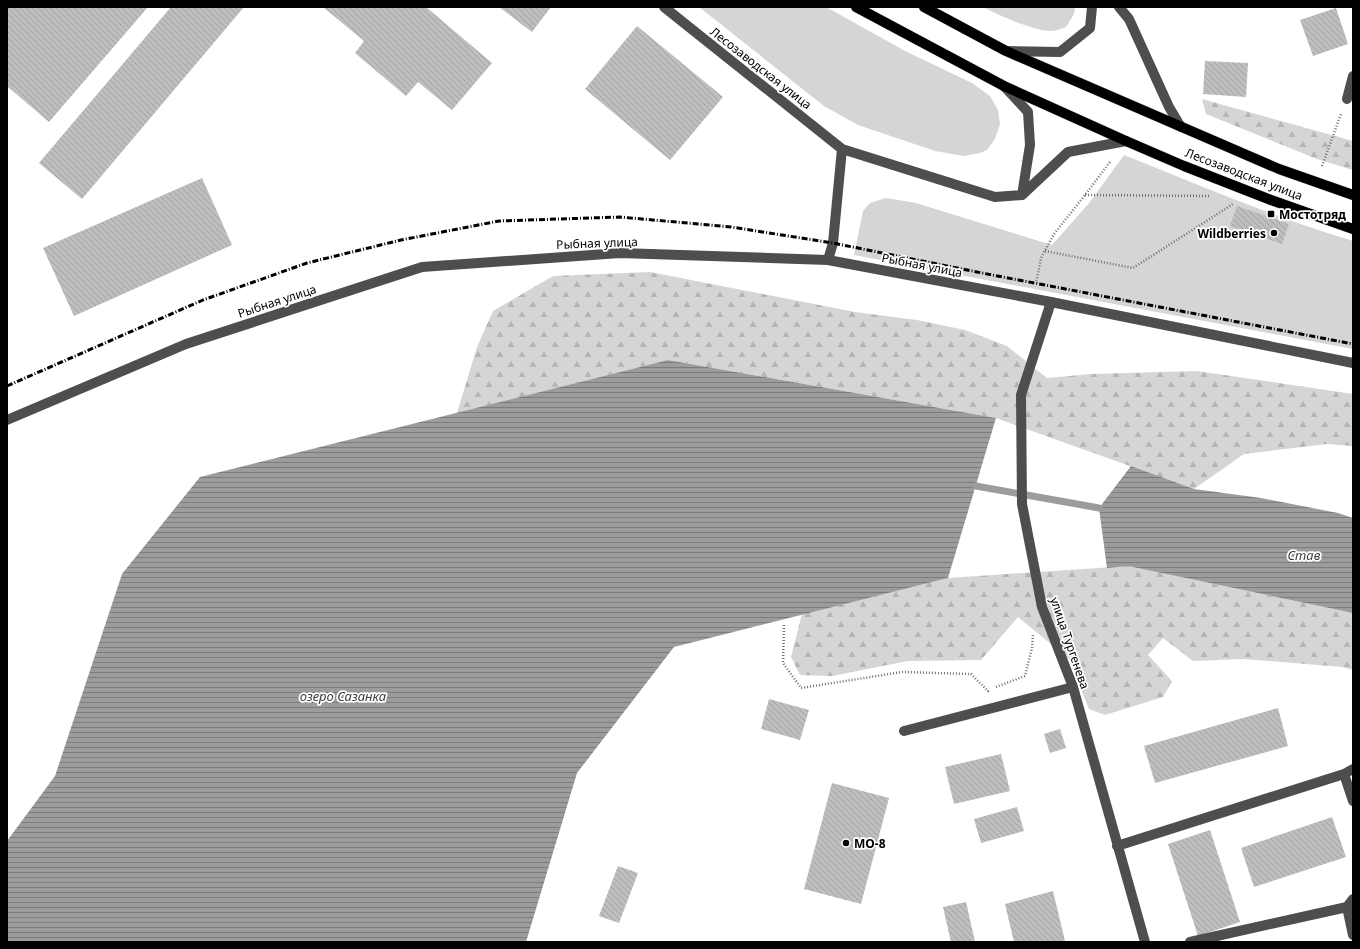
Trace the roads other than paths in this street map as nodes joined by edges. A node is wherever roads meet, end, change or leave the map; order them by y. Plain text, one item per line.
1 (664, 7) edge
2 (856, 7) edge
3 (924, 7) edge
4 (1092, 7) edge
5 (1119, 7) edge
6 (1006, 51) junction
7 (1353, 76) edge
8 (1004, 86) junction
9 (1347, 99) road end
10 (1181, 127) junction
11 (1126, 141) junction
12 (842, 149) junction
13 (1022, 195) junction
14 (1353, 195) edge
15 (1353, 229) edge
16 (828, 260) junction
17 (1051, 302) junction
18 (1353, 363) edge
19 (7, 420) edge
20 (1072, 687) junction
21 (904, 731) dead end
22 (1349, 771) edge
23 (1353, 801) edge
24 (1117, 846) junction
25 (1350, 903) edge
26 (1353, 935) edge
27 (1145, 942) edge
28 (1190, 942) edge

1 - 12 street, Лесозаводская улица
2 - 8 main road, Лесозаводская улица
3 - 6 main road, Лесозаводская улица
4 - 6 street, Лесозаводская улица
5 - 10 street
6 - 10 main road, Лесозаводская улица
7 - 9 street
8 - 11 main road, Лесозаводская улица
8 - 13 street, Лесозаводская улица
10 - 14 main road, Лесозаводская улица
11 - 13 street
11 - 15 main road, Лесозаводская улица
12 - 13 street, Лесозаводская улица
12 - 16 street
16 - 17 street, Рыбная улица
16 - 19 street, Рыбная улица
17 - 18 street, Рыбная улица
17 - 20 street, улица Тургенева
20 - 21 street
20 - 24 street, улица Тургенева
22 - 23 street
22 - 24 street
24 - 27 street, улица Тургенева
25 - 26 street
25 - 28 street

